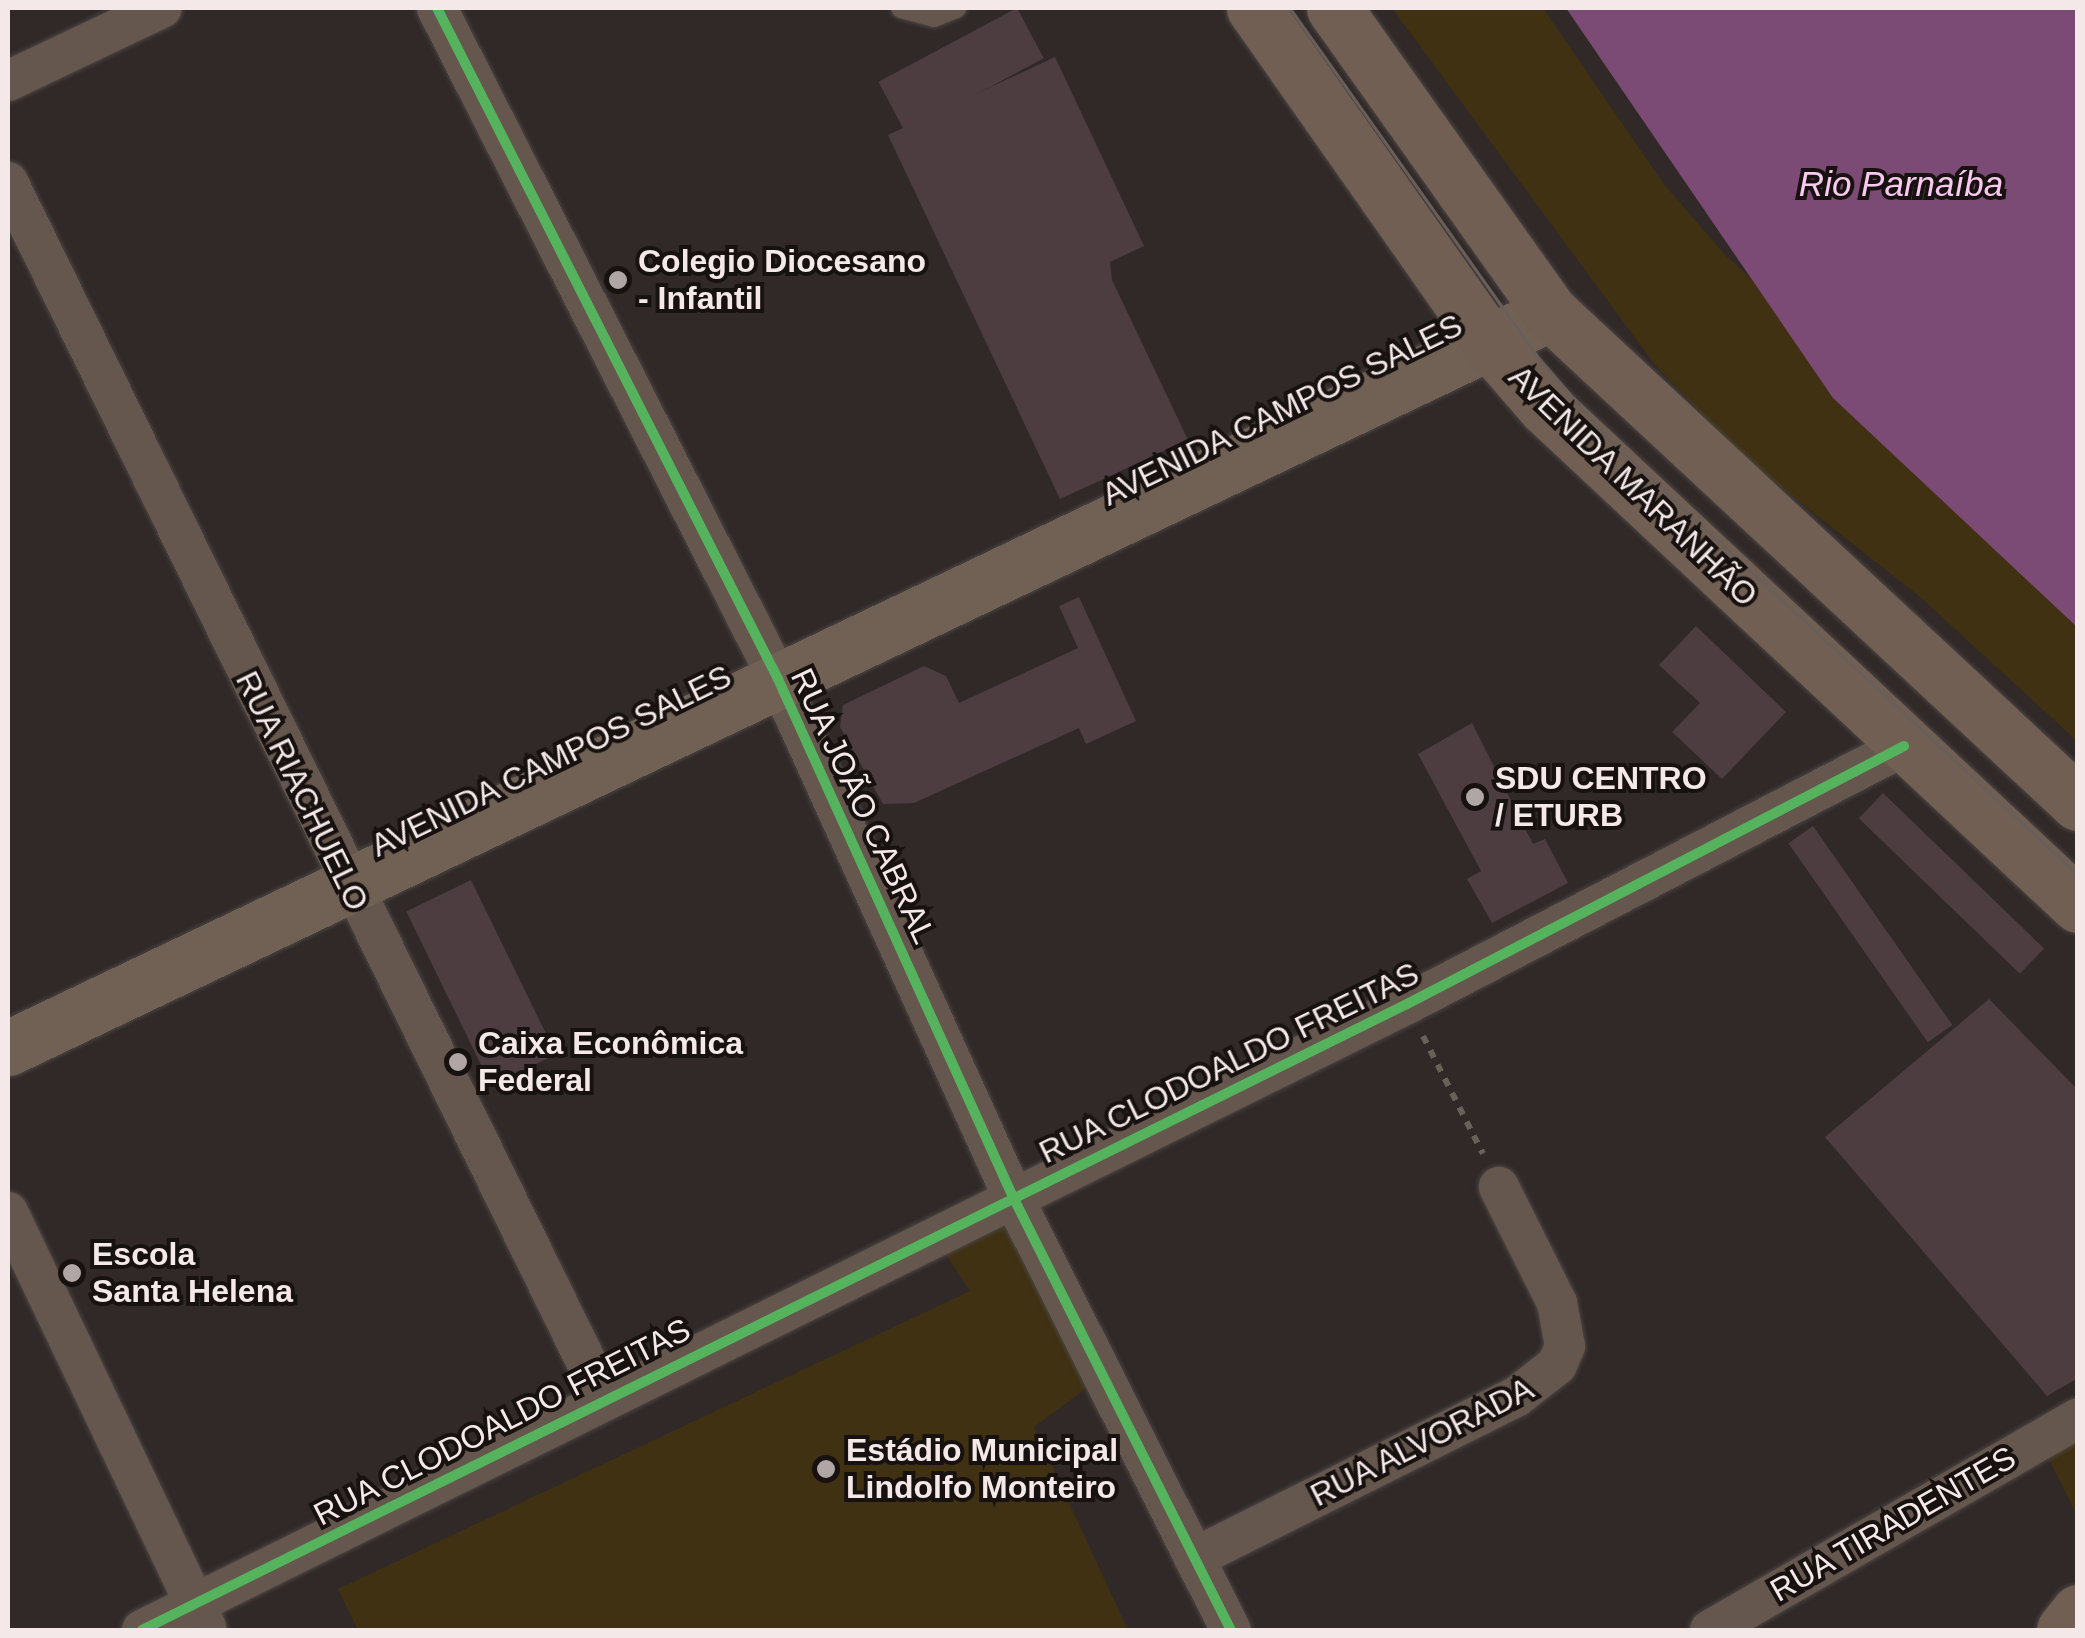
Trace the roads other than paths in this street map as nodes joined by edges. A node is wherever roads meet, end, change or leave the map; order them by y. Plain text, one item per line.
1 (162, 8) edge
2 (437, 8) edge
3 (901, 8) edge
4 (956, 8) edge
5 (1254, 8) edge
6 (1334, 8) edge
7 (8, 80) edge
8 (8, 182) edge
9 (1551, 312) junction
10 (1487, 340) junction
11 (778, 679) junction
12 (1904, 746) junction
13 (2078, 803) edge
14 (348, 886) junction
15 (2078, 905) edge
16 (8, 1048) edge
17 (1499, 1187) road end
18 (1014, 1197) junction
19 (8, 1212) edge
20 (603, 1396) junction
21 (2078, 1418) edge
22 (1194, 1558) junction
23 (2078, 1612) edge
24 (202, 1618) edge
25 (142, 1630) edge
26 (1230, 1630) edge
27 (1710, 1630) edge
28 (2064, 1630) edge

1 - 7 street
2 - 11 street, RUA JOÃO CABRAL
3 - 4 lane
5 - 10 main road, AVENIDA MARANHÃO
6 - 9 main road
8 - 14 street, RUA RIACHUELO
9 - 10 main road, AVENIDA CAMPOS SALES
9 - 13 main road
10 - 11 main road, AVENIDA CAMPOS SALES
10 - 12 main road, AVENIDA MARANHÃO
11 - 14 main road, AVENIDA CAMPOS SALES
11 - 18 street, RUA JOÃO CABRAL
12 - 15 main road, AVENIDA MARANHÃO
12 - 18 street, RUA CLODOALDO FREITAS
14 - 16 main road, AVENIDA CAMPOS SALES
14 - 20 street, RUA RIACHUELO
17 - 22 street, RUA ALVORADA
18 - 20 street, RUA CLODOALDO FREITAS
18 - 22 street, RUA JOÃO CABRAL
19 - 24 street
20 - 24 street, RUA CLODOALDO FREITAS
21 - 27 street, RUA TIRADENTES
22 - 26 street, RUA JOÃO CABRAL
23 - 28 main road
24 - 25 street, RUA CLODOALDO FREITAS

